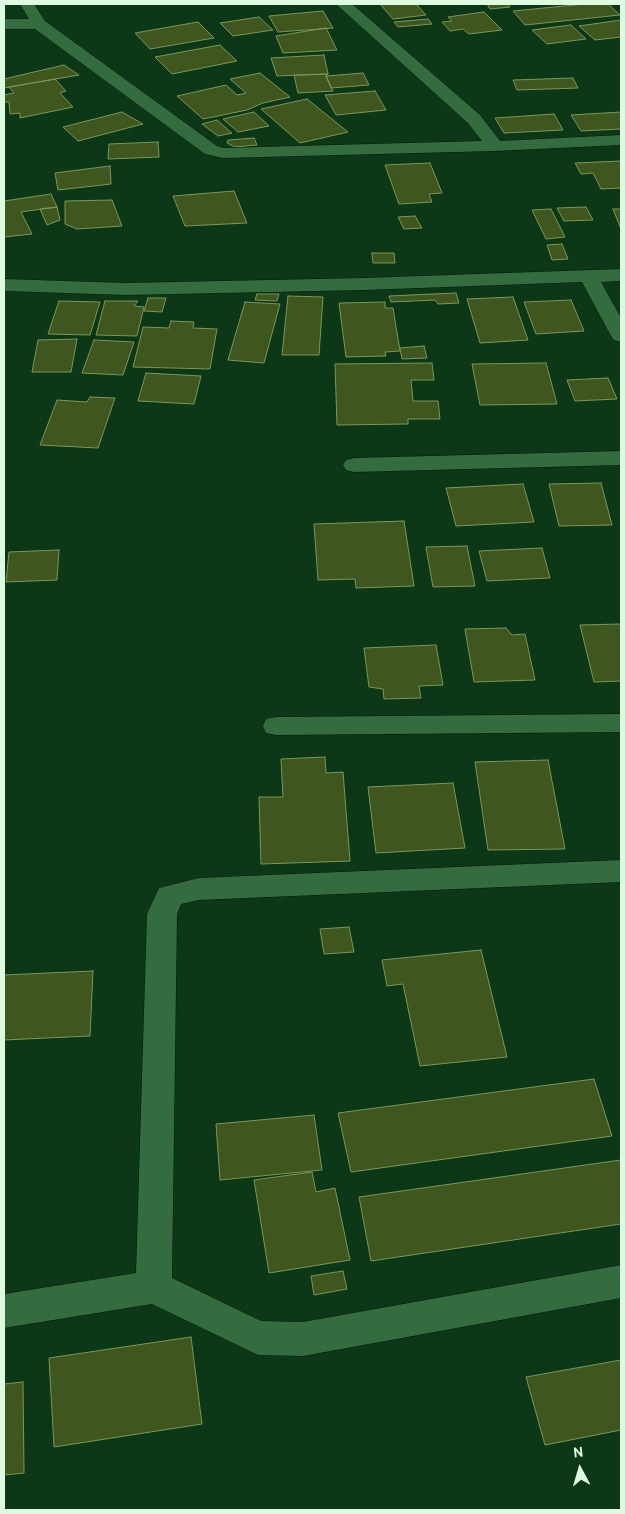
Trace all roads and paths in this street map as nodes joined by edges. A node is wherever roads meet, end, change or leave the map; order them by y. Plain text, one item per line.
1 (27, 4) edge
2 (343, 4) edge
3 (4, 24) edge
4 (39, 24) junction
5 (621, 140) edge
6 (495, 146) junction
7 (621, 275) edge
8 (588, 276) junction
9 (4, 285) edge
10 (621, 336) edge
11 (621, 458) edge
12 (354, 465) dead end
13 (621, 723) edge
14 (276, 726) dead end
15 (621, 871) edge
16 (621, 1282) edge
17 (154, 1287) junction
18 (4, 1311) edge

1 - 4 street
2 - 6 street
3 - 4 street
4 - 6 street
5 - 6 street
7 - 8 street
8 - 9 street
8 - 10 street
11 - 12 street
13 - 14 street
15 - 17 street
16 - 17 street
17 - 18 street

